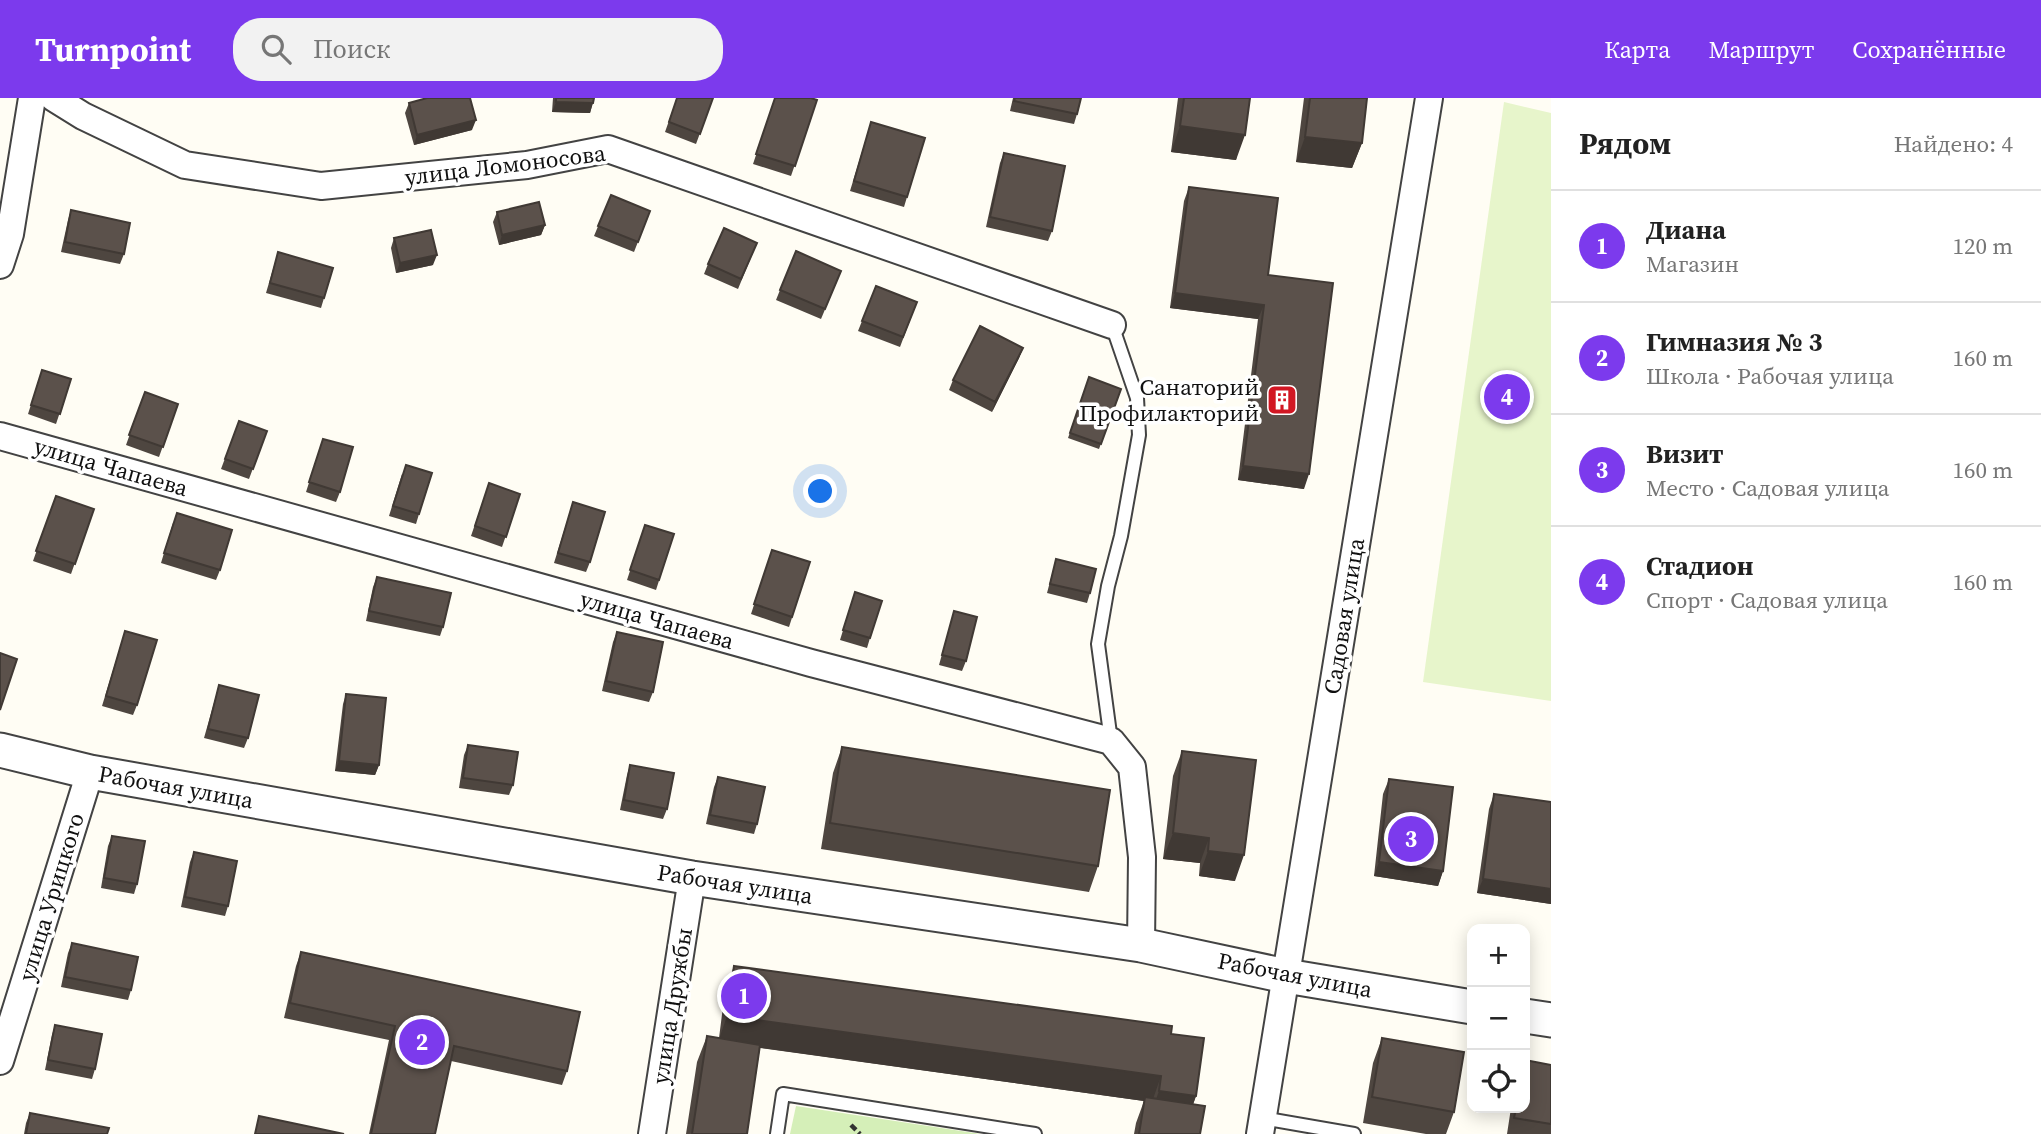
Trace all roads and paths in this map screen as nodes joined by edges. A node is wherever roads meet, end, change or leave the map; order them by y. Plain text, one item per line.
1 (32, 98) edge
2 (54, 98) edge
3 (1429, 98) edge
4 (0, 265) edge
5 (1112, 325) joint
6 (0, 436) edge
7 (1111, 741) junction
8 (0, 750) edge
9 (90, 772) junction
10 (692, 878) junction
11 (1141, 945) junction
12 (1286, 976) junction
13 (1467, 1006) edge
14 (1530, 1017) edge
15 (1551, 1020) edge
16 (0, 1061) edge
17 (1261, 1126) edge
18 (652, 1134) edge
19 (776, 1134) edge
20 (1035, 1134) edge
21 (1354, 1134) edge

1 - 4 street
2 - 5 street, улица Ломоносова
3 - 12 street, Садовая улица
5 - 7 lane
6 - 7 street, улица Чапаева
7 - 11 street
8 - 9 street, Рабочая улица
9 - 10 street, Рабочая улица
9 - 16 street, улица Урицкого
10 - 11 street, Рабочая улица
10 - 18 street, улица Дружбы
11 - 12 street, Рабочая улица
12 - 13 street, Рабочая улица
12 - 17 street, Садовая улица
14 - 15 street
17 - 21 lane
19 - 20 lane

